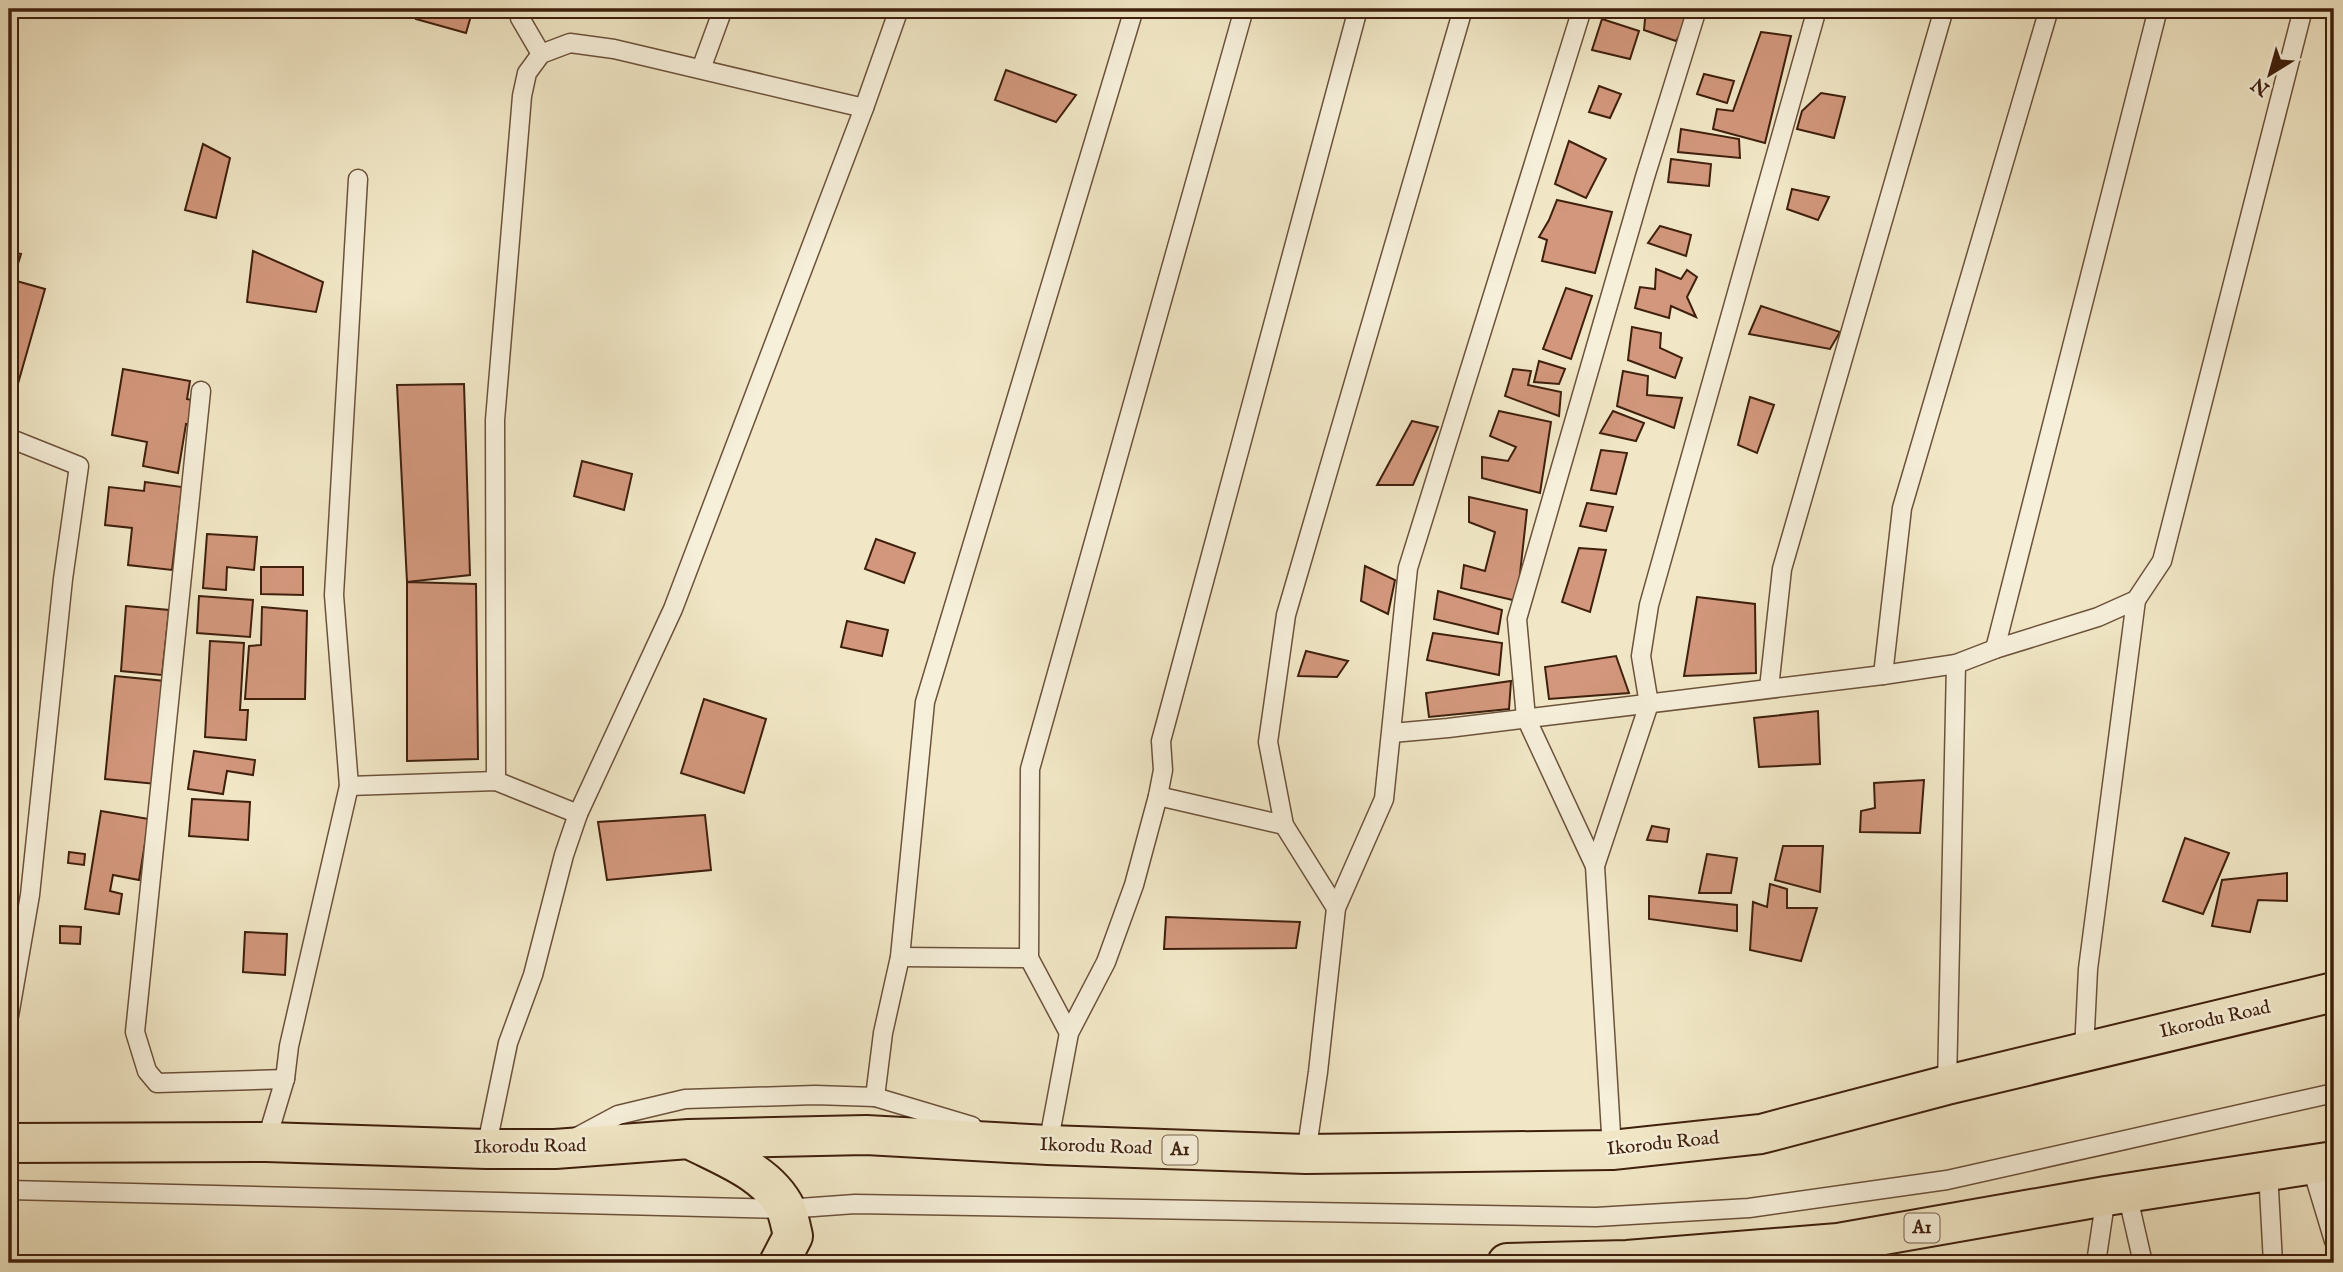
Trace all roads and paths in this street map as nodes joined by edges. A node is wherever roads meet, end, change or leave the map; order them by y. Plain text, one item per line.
1 (518, 9) edge
2 (723, 9) edge
3 (899, 9) edge
4 (1134, 9) edge
5 (1244, 9) edge
6 (1358, 9) edge
7 (1464, 9) edge
8 (1582, 9) edge
9 (1698, 9) edge
10 (1817, 9) edge
11 (1944, 9) edge
12 (2049, 9) edge
13 (2158, 9) edge
14 (2303, 9) edge
15 (541, 54) junction
16 (701, 69) junction
17 (864, 108) junction
18 (358, 179) dead end
19 (201, 391) dead end
20 (9, 438) edge
21 (2136, 600) junction
22 (1995, 649) junction
23 (1956, 664) junction
24 (1883, 675) junction
25 (1769, 688) junction
26 (1649, 704) junction
27 (1526, 718) junction
28 (1392, 733) junction
29 (496, 781) junction
30 (349, 786) junction
31 (1158, 796) junction
32 (578, 814) junction
33 (1284, 825) junction
34 (1595, 866) junction
35 (1336, 908) junction
36 (900, 957) junction
37 (1030, 958) junction
38 (2334, 992) edge
39 (9, 1016) edge
40 (1069, 1033) junction
41 (2084, 1051) junction
42 (285, 1079) junction
43 (1947, 1085) junction
44 (2334, 1093) edge
45 (874, 1097) junction
46 (689, 1139) junction
47 (266, 1142) junction
48 (9, 1143) edge
49 (1048, 1145) junction
50 (486, 1149) junction
51 (555, 1149) junction
52 (1612, 1150) junction
53 (1306, 1154) junction
54 (2323, 1163) edge
55 (2267, 1171) junction
56 (9, 1190) edge
57 (2117, 1194) junction
58 (786, 1209) junction
59 (2334, 1241) edge
60 (1771, 1256) edge
61 (779, 1263) edge
62 (1507, 1263) edge
63 (2096, 1263) edge
64 (2143, 1263) edge
65 (2273, 1263) edge

1 - 15 lane
2 - 16 lane
3 - 17 lane
4 - 36 lane
5 - 37 lane
6 - 31 lane
7 - 33 lane
8 - 28 lane
9 - 27 lane
10 - 26 lane
11 - 25 lane
12 - 24 lane
13 - 22 lane
14 - 21 lane
15 - 16 lane
15 - 29 lane
16 - 17 lane
17 - 32 lane
18 - 30 lane
19 - 42 lane
20 - 39 lane
21 - 22 lane
21 - 41 lane
22 - 23 lane
23 - 24 lane
23 - 43 lane
24 - 25 lane
25 - 26 lane
26 - 27 lane
26 - 34 lane
27 - 28 lane
27 - 34 lane
28 - 35 lane
29 - 30 lane
29 - 32 lane
30 - 42 lane
31 - 33 lane
31 - 40 lane
32 - 50 lane
33 - 35 lane
34 - 52 lane
35 - 53 lane
36 - 37 lane
36 - 45 lane
37 - 40 lane
38 - 41 highway, Ikorodu Road / A1
40 - 49 lane
41 - 43 highway, Ikorodu Road / A1
42 - 47 lane
43 - 52 highway, Ikorodu Road / A1
44 - 58 lane
45 - 49 lane
45 - 51 lane
46 - 49 highway, Ikorodu Road / A1
46 - 51 highway, Ikorodu Road / A1
46 - 58 highway
47 - 48 highway, Ikorodu Road / A1
47 - 50 highway, Ikorodu Road / A1
49 - 53 highway, Ikorodu Road / A1
50 - 51 highway, Ikorodu Road / A1
52 - 53 highway, Ikorodu Road / A1
54 - 55 highway, A1
54 - 59 lane
55 - 57 highway, A1
55 - 65 lane
56 - 58 lane
57 - 60 highway, A1
57 - 63 lane
57 - 64 lane
58 - 61 highway
60 - 62 highway, A1

